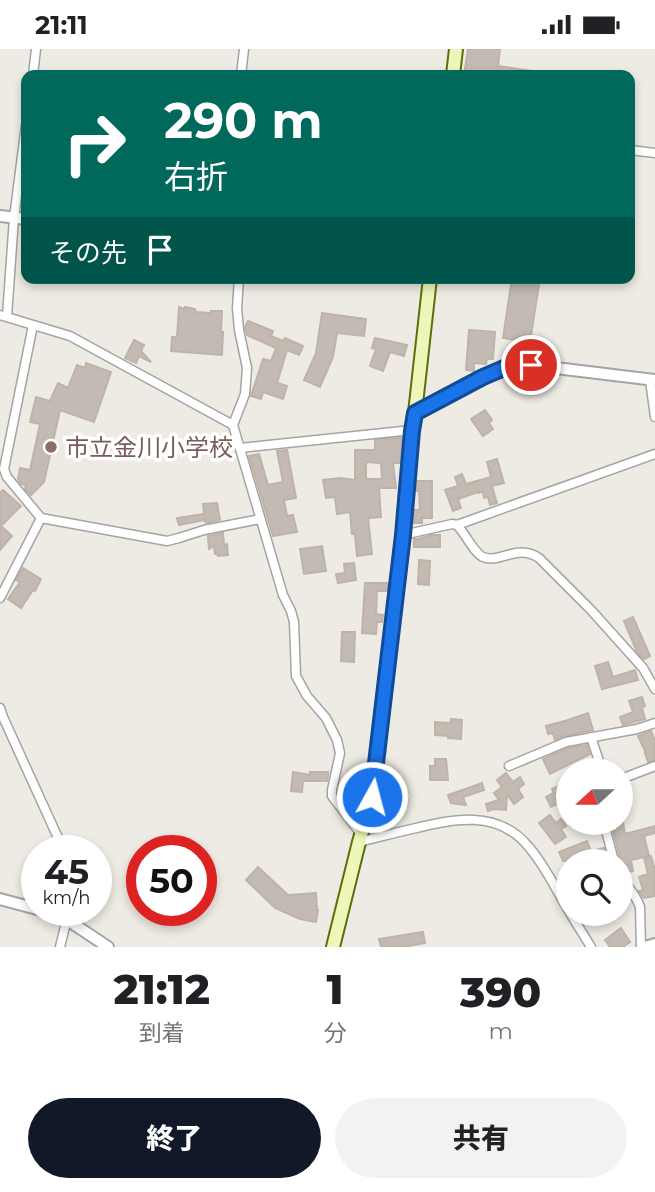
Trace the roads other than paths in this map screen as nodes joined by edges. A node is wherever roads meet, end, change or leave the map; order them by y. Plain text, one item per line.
1 (36, 49) edge
2 (244, 49) edge
3 (456, 49) edge
4 (34, 70) edge
5 (242, 70) edge
6 (454, 70) edge
7 (635, 151) edge
8 (655, 153) edge
9 (0, 216) edge
10 (20, 219) edge
11 (239, 284) edge
12 (429, 284) edge
13 (4, 315) edge
14 (33, 325) junction
15 (653, 380) edge
16 (415, 413) junction
17 (655, 417) edge
18 (233, 425) junction
19 (412, 431) junction
20 (240, 448) junction
21 (655, 454) edge
22 (41, 518) junction
23 (260, 519) junction
24 (457, 525) junction
25 (403, 535) junction
26 (0, 599) edge
27 (655, 689) edge
28 (0, 708) edge
29 (655, 723) edge
30 (591, 737) junction
31 (598, 758) edge
32 (509, 766) dead end
33 (655, 766) edge
34 (634, 774) edge
35 (57, 835) edge
36 (360, 838) junction
37 (556, 888) edge
38 (633, 895) edge
39 (0, 899) edge
40 (21, 905) edge
41 (65, 926) edge
42 (83, 926) edge
43 (578, 926) edge
44 (655, 944) edge
45 (60, 947) edge
46 (108, 947) edge
47 (333, 947) edge
48 (591, 947) edge
49 (643, 947) edge

1 - 4 street
2 - 5 street
3 - 6 main road
7 - 8 street
9 - 10 street
10 - 13 street
11 - 18 street
12 - 16 main road
13 - 14 street
14 - 18 street
14 - 22 street
15 - 16 street
15 - 17 street
16 - 19 main road
18 - 20 street
19 - 20 street
19 - 25 main road
20 - 23 street
21 - 24 street
22 - 23 street
22 - 26 street
23 - 36 street
24 - 25 street
24 - 27 street
25 - 36 main road
28 - 35 street
29 - 30 street
30 - 31 street
30 - 32 street
33 - 34 street
36 - 37 street
36 - 47 main road
38 - 49 street
39 - 40 street
41 - 45 street
42 - 46 street
43 - 48 street
44 - 49 street

